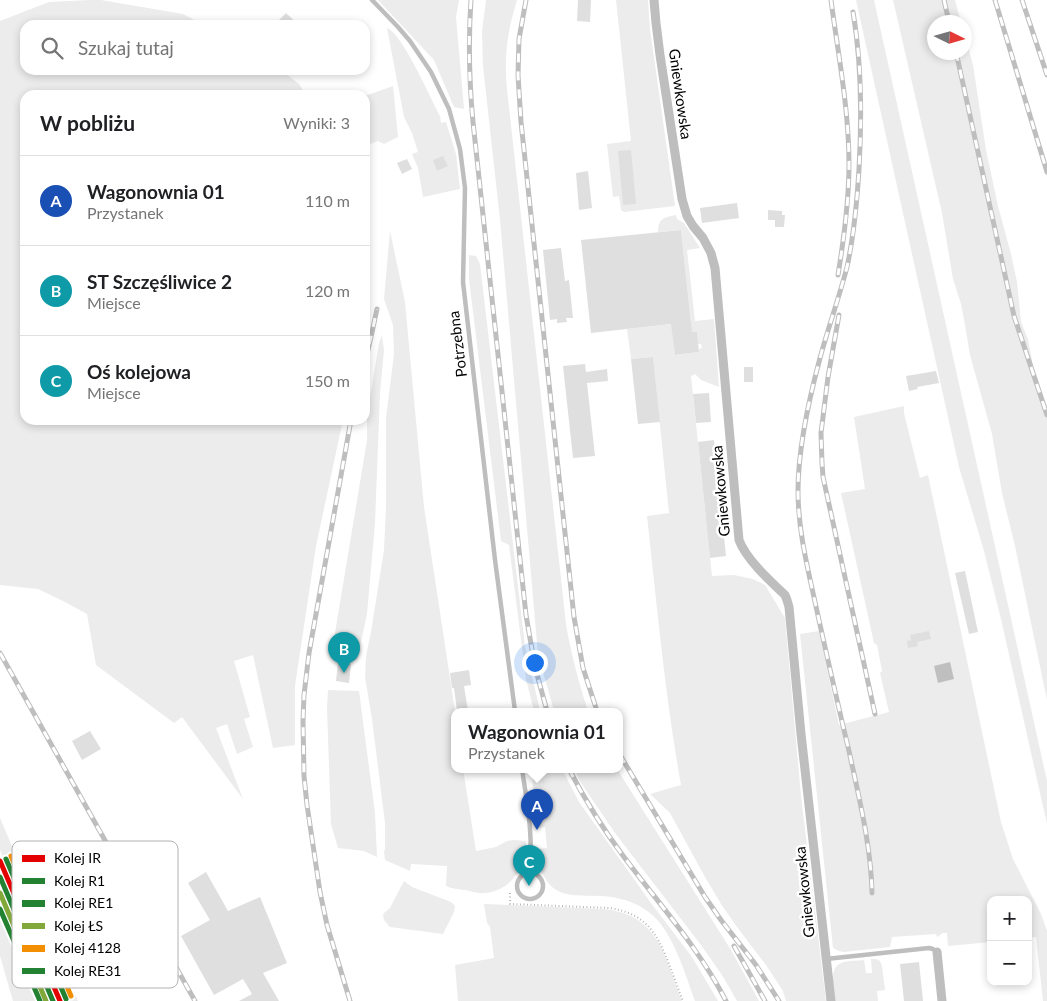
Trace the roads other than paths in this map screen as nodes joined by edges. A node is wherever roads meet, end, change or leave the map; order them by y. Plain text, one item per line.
1 (372, 0) edge
2 (654, 0) edge
3 (515, 708) edge
4 (523, 773) edge
5 (529, 873) junction
6 (937, 952) joint
7 (826, 960) junction
8 (831, 1001) edge
9 (942, 1001) edge

1 - 3 lane, Potrzebna
2 - 7 street, Gniewkowska
4 - 5 lane
5 - 5 lane
6 - 7 lane
6 - 9 street
7 - 8 street, Gniewkowska

